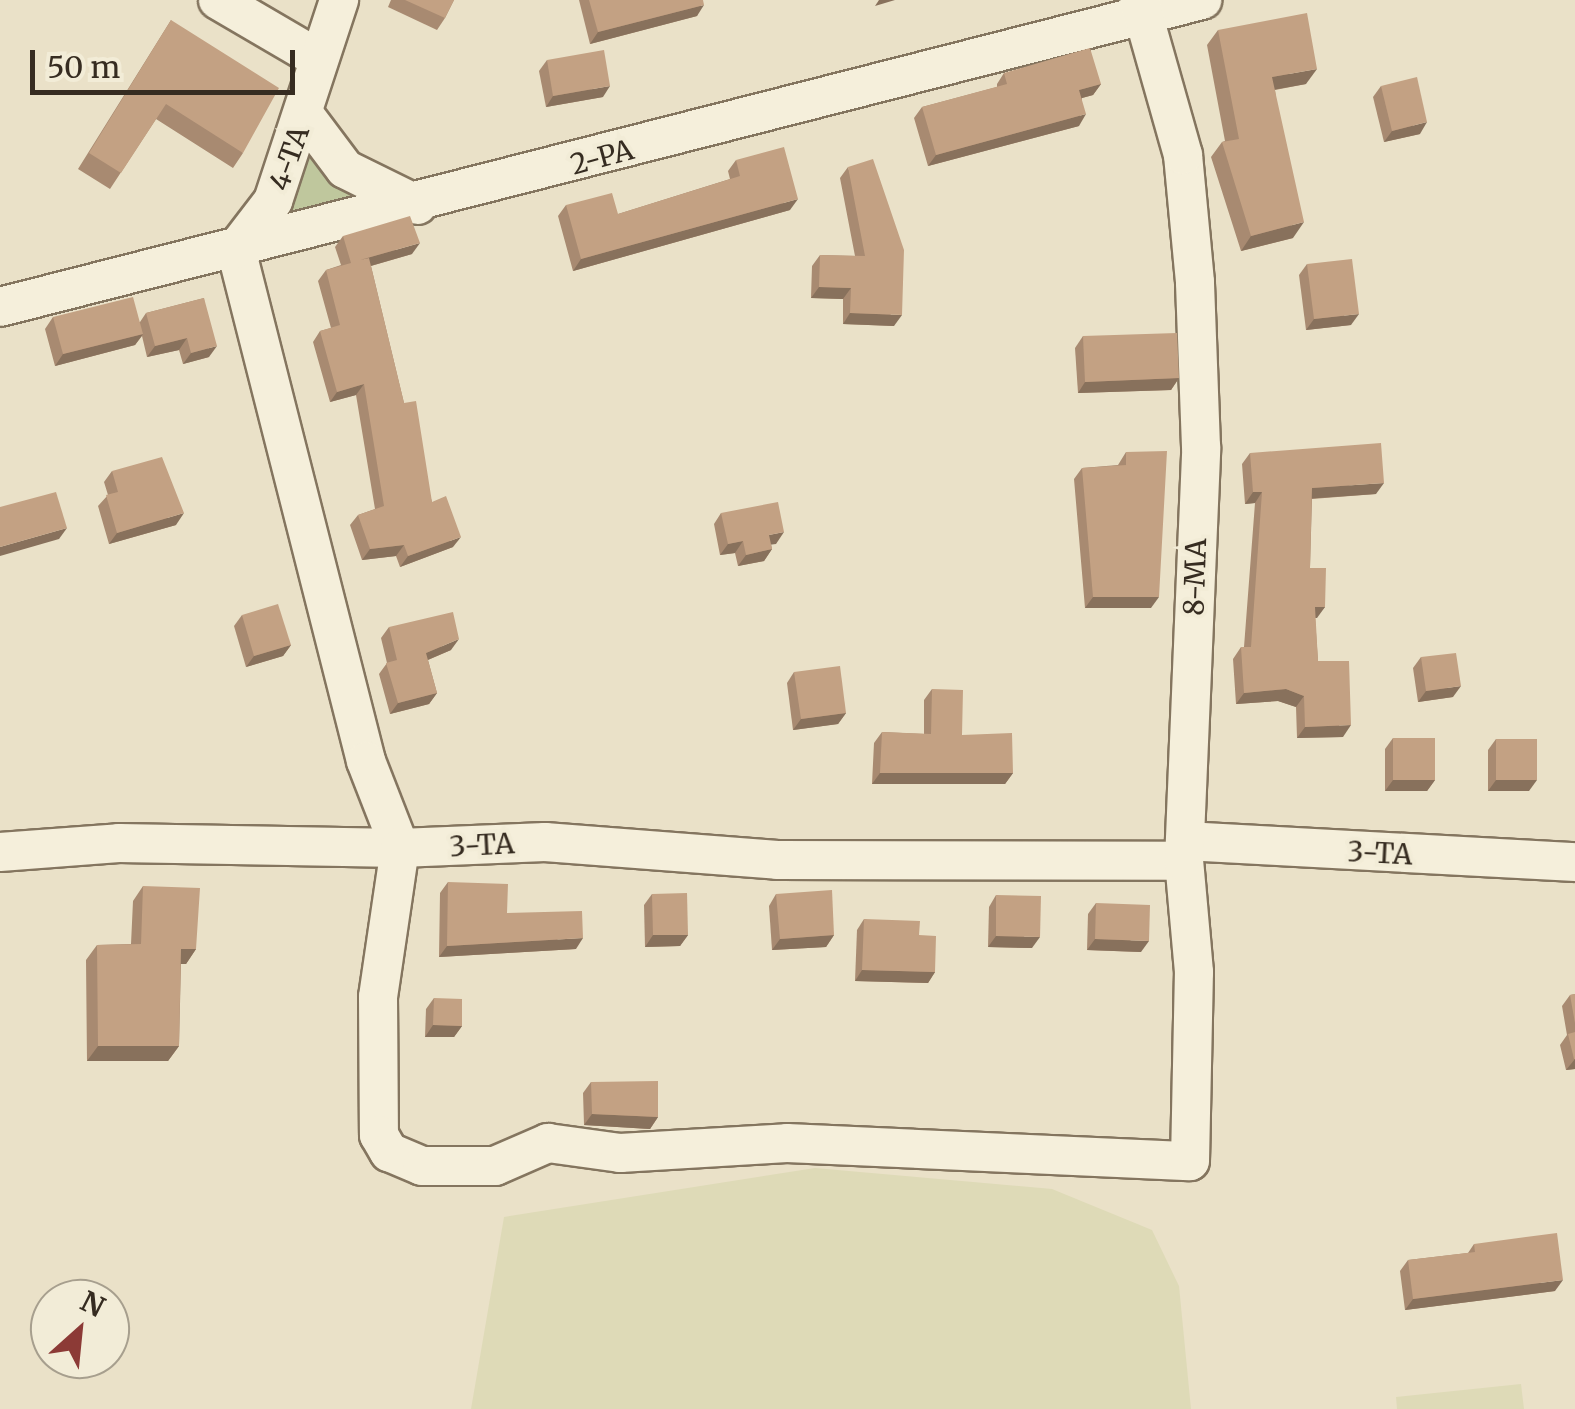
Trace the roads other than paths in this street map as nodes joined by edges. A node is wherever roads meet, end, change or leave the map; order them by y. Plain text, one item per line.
1 (218, 0) edge
2 (338, 0) edge
3 (1202, 0) edge
4 (1140, 8) edge
5 (314, 56) junction
6 (306, 117) junction
7 (418, 205) junction
8 (236, 249) junction
9 (0, 308) edge
10 (400, 848) junction
11 (1184, 851) junction
12 (0, 852) edge
13 (1575, 862) edge

1 - 5 street
2 - 5 street, 4-ТА
3 - 4 street, 2-РА
4 - 7 street, 2-РА
4 - 11 street, 8-МА
5 - 6 street, 4-ТА
6 - 7 street
6 - 8 street, 4-ТА
7 - 8 street, 2-РА
8 - 9 street, 2-РА
8 - 10 street
10 - 11 street, 3-ТА
10 - 11 street, 8-МА
10 - 12 street, 3-ТА
11 - 13 street, 3-ТА

